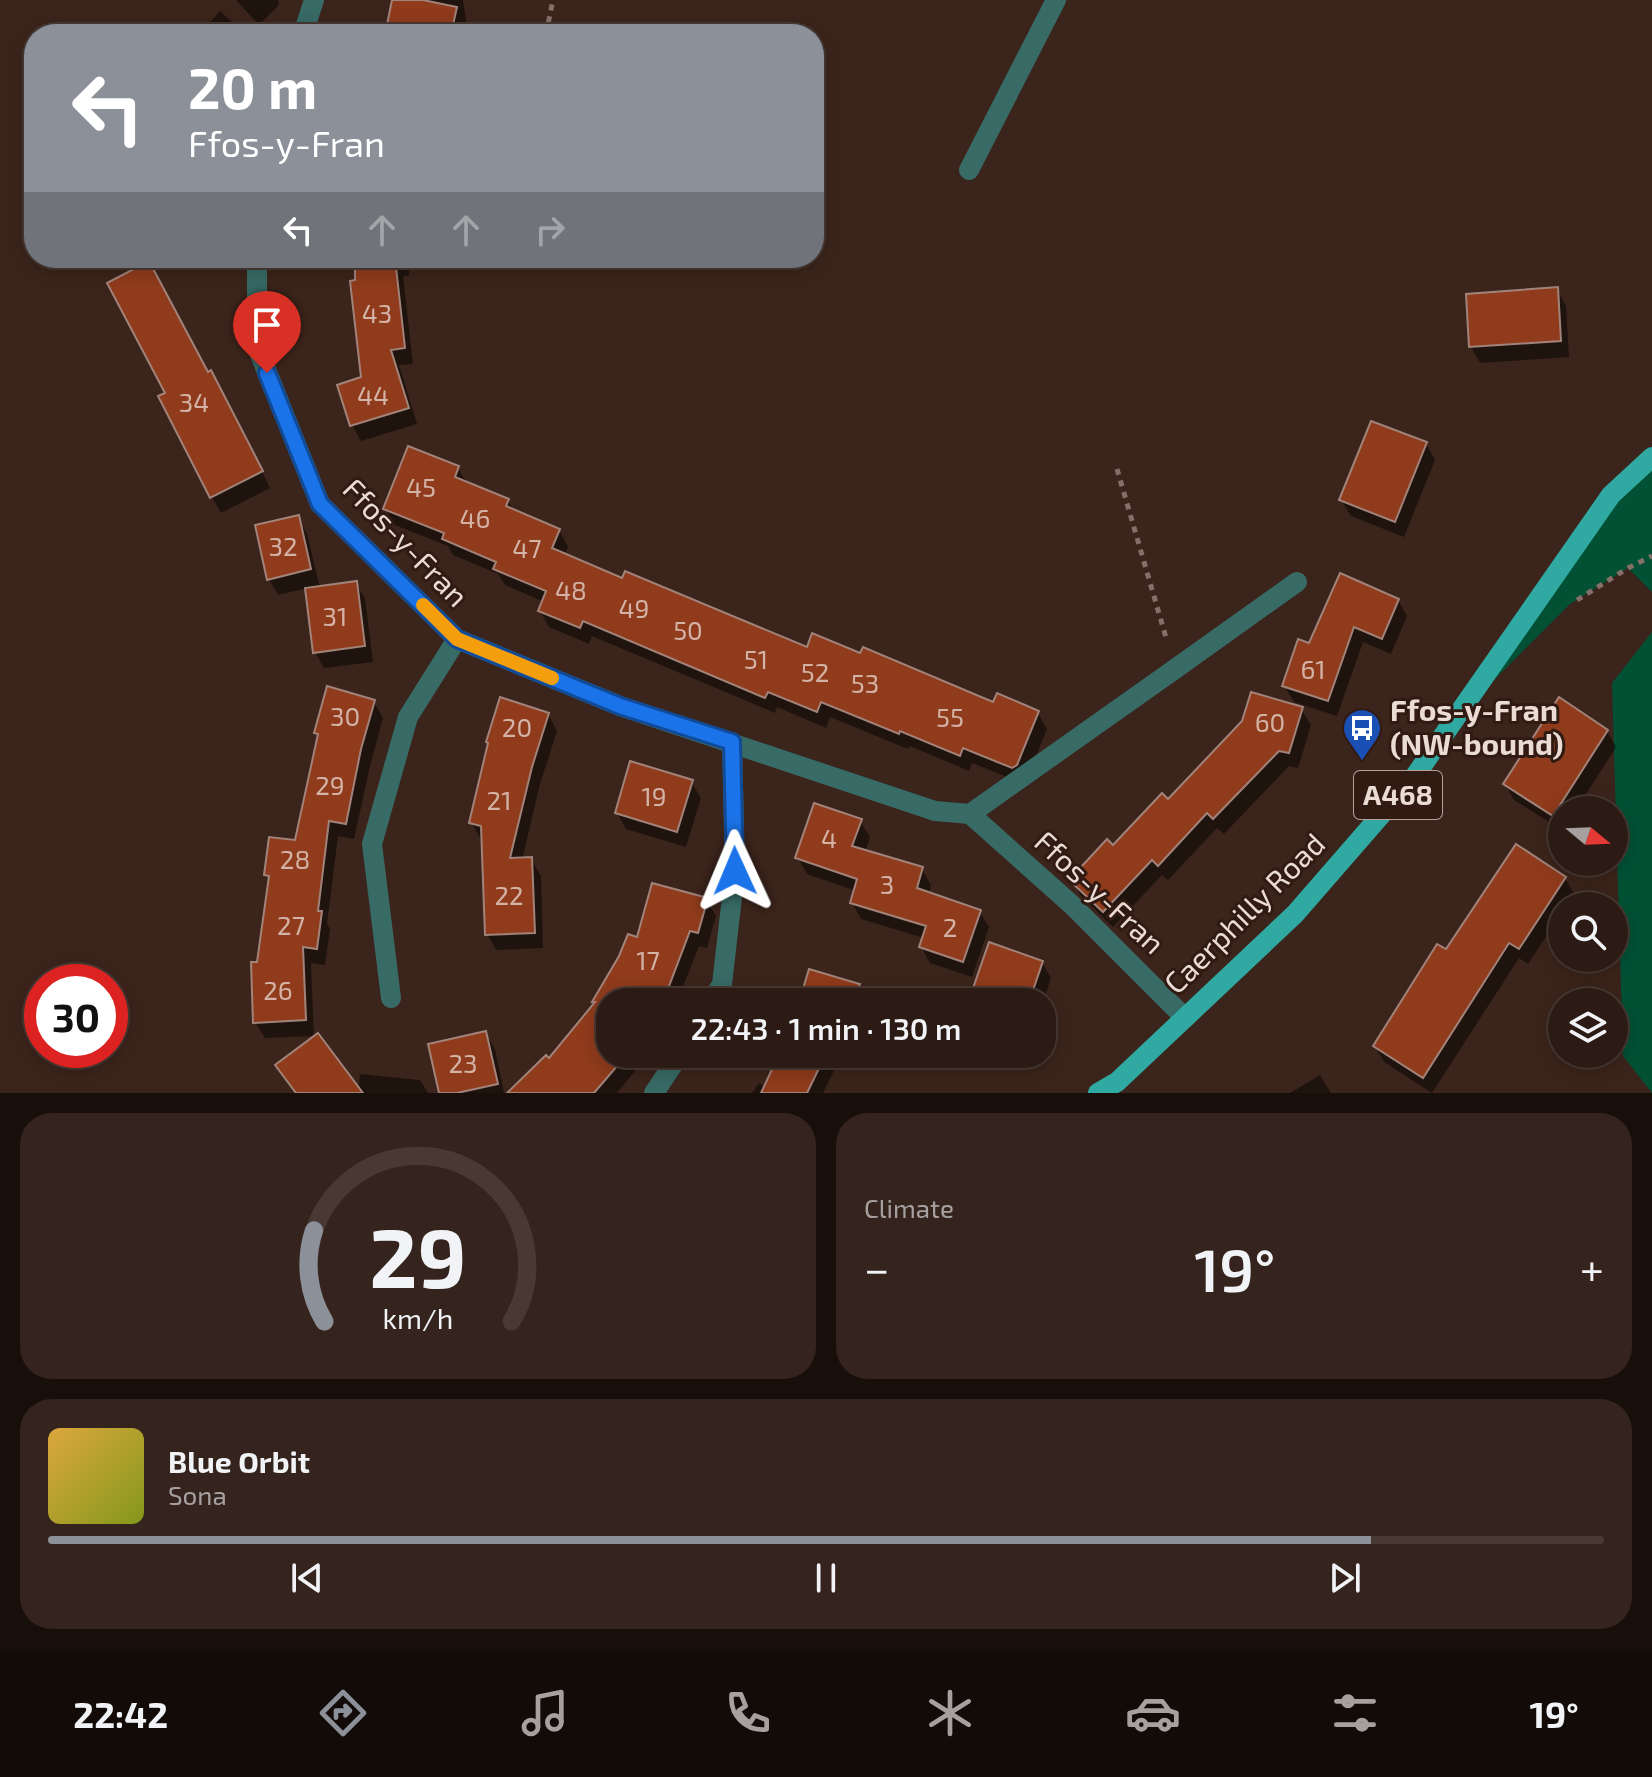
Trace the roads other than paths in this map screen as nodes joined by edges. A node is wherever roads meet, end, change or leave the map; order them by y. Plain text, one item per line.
1 (314, 0) edge
2 (1056, 0) edge
3 (306, 24) edge
4 (969, 170) dead end
5 (257, 268) edge
6 (1652, 457) edge
7 (1297, 582) dead end
8 (457, 639) junction
9 (732, 742) junction
10 (970, 814) junction
11 (720, 988) edge
12 (391, 998) dead end
13 (1185, 1018) junction
14 (671, 1068) edge
15 (654, 1093) edge
16 (1098, 1093) edge

1 - 3 street
2 - 4 street
5 - 8 street, Ffos-y-Fran
6 - 13 main road, Caerphilly Road / A468
7 - 10 street
8 - 9 street, Ffos-y-Fran
8 - 12 street, Ffos-y-Fran
9 - 10 street, Ffos-y-Fran
9 - 11 street
10 - 13 street, Ffos-y-Fran
13 - 16 main road, Caerphilly Road / A468
14 - 15 street

